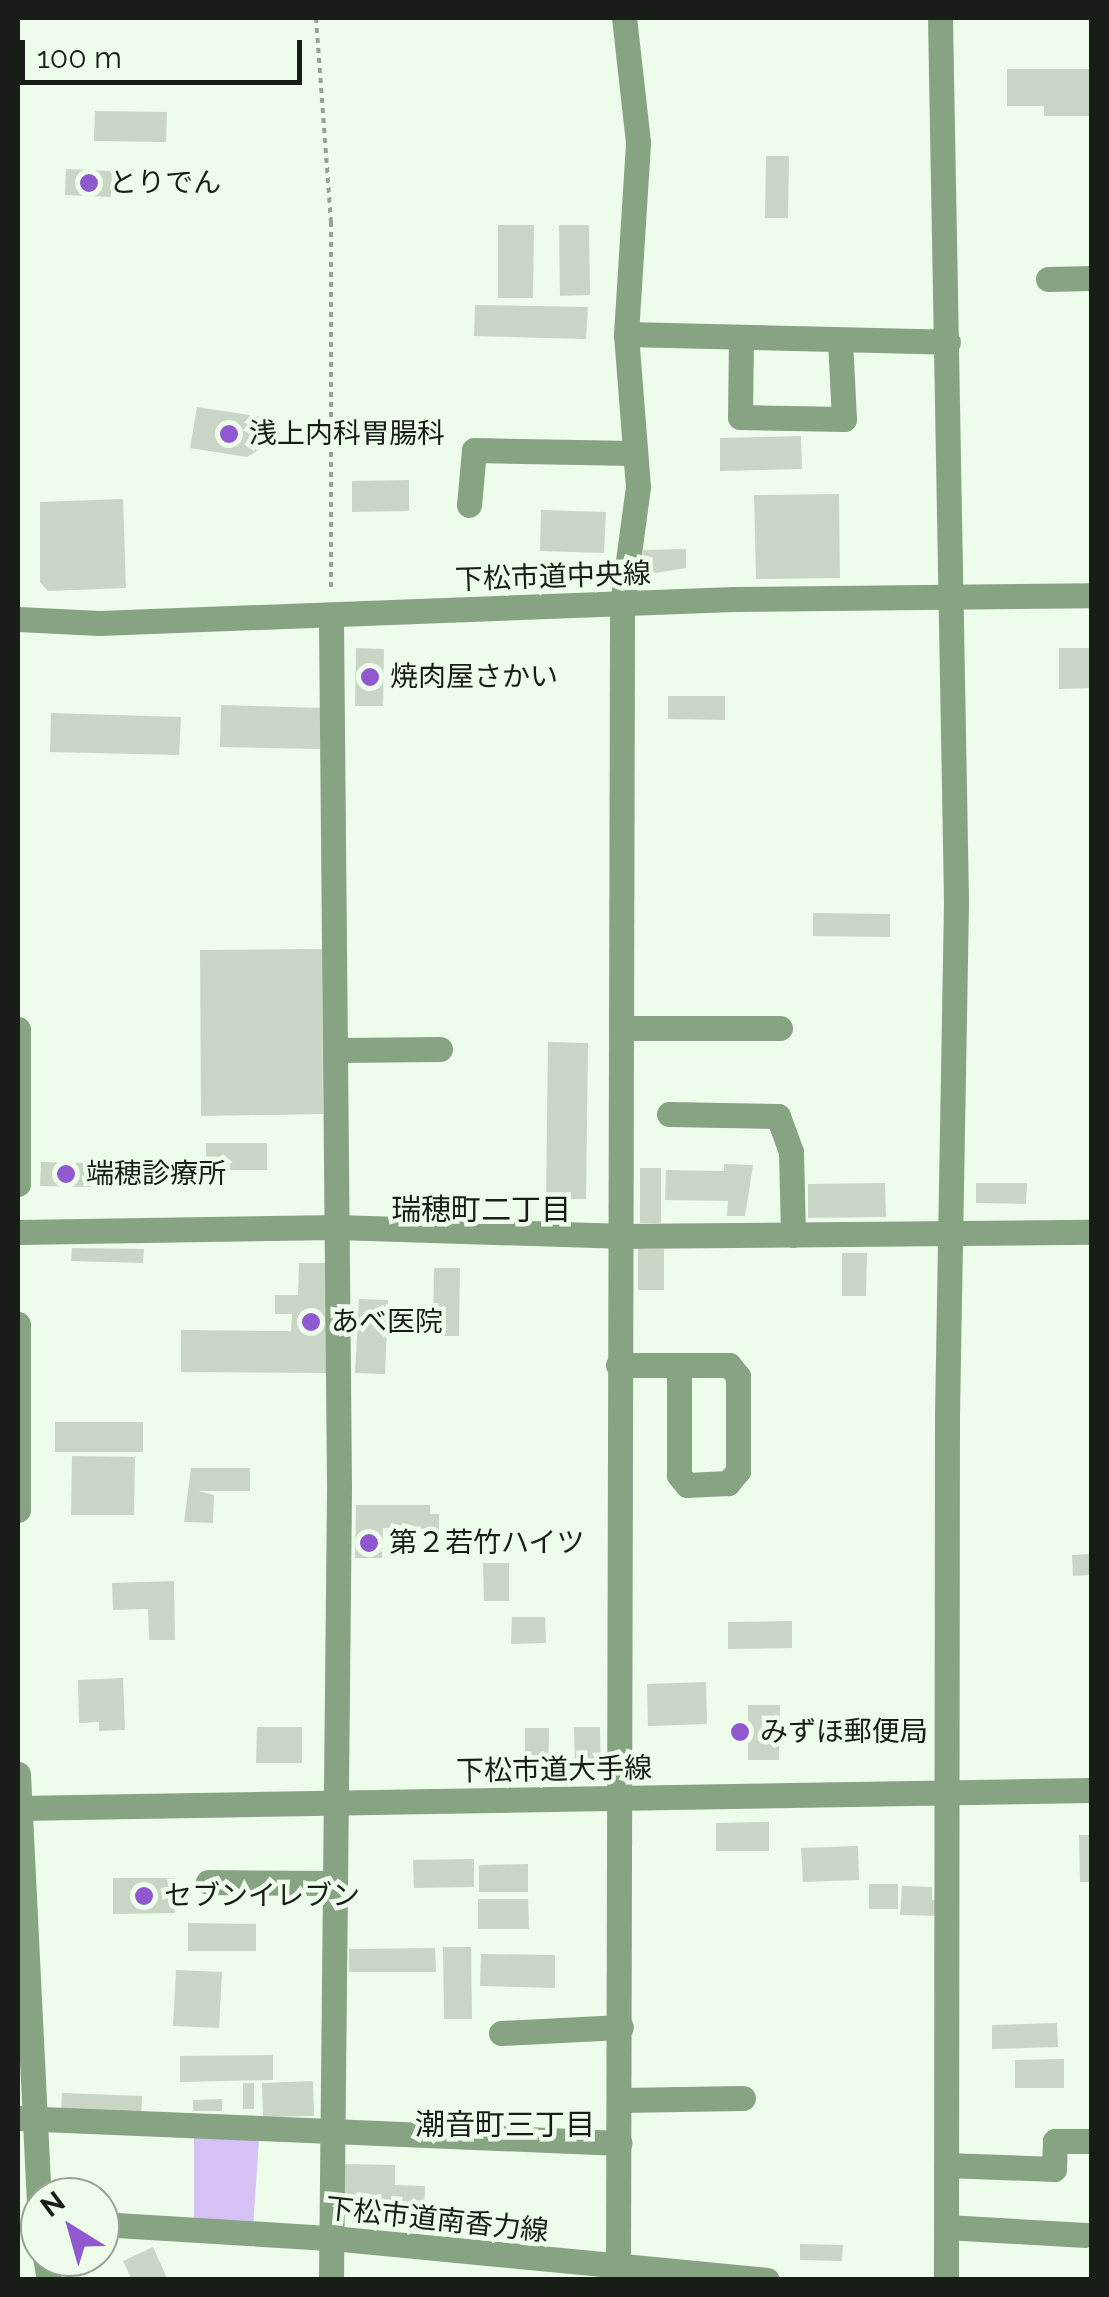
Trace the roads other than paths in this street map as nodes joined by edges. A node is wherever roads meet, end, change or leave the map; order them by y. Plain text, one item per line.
1 (624, 18) edge
2 (940, 18) edge
3 (1092, 278) edge
4 (1048, 279) dead end
5 (626, 334) junction
6 (741, 337) junction
7 (840, 341) junction
8 (948, 342) junction
9 (634, 453) junction
10 (469, 505) dead end
11 (1092, 595) edge
12 (952, 597) junction
13 (18, 602) edge
14 (622, 605) junction
15 (331, 615) junction
16 (18, 621) edge
17 (623, 1028) junction
18 (780, 1028) dead end
19 (18, 1029) edge
20 (440, 1049) dead end
21 (337, 1050) junction
22 (668, 1114) dead end
23 (18, 1184) edge
24 (337, 1227) junction
25 (18, 1232) edge
26 (1092, 1232) edge
27 (949, 1233) junction
28 (792, 1235) junction
29 (618, 1236) junction
30 (18, 1324) edge
31 (618, 1365) junction
32 (679, 1365) junction
33 (18, 1510) edge
34 (18, 1774) edge
35 (1092, 1790) edge
36 (946, 1794) junction
37 (619, 1798) junction
38 (331, 1804) junction
39 (18, 1808) edge
40 (208, 1882) dead end
41 (333, 1883) junction
42 (621, 2027) junction
43 (501, 2033) dead end
44 (743, 2098) dead end
45 (619, 2100) junction
46 (25, 2118) edge
47 (336, 2133) junction
48 (1092, 2140) edge
49 (618, 2144) junction
50 (946, 2165) junction
51 (30, 2177) edge
52 (120, 2225) edge
53 (946, 2227) junction
54 (1086, 2234) dead end
55 (332, 2238) junction
56 (628, 2272) edge
57 (331, 2280) edge
58 (767, 2280) edge
59 (946, 2280) edge

1 - 5 street
2 - 8 street
3 - 4 street
5 - 6 street
5 - 9 street
6 - 7 street
6 - 7 street
7 - 8 street
8 - 12 street
9 - 10 street
9 - 14 street
11 - 12 street, 下松市道中央線
12 - 14 street, 下松市道中央線
12 - 27 street
13 - 16 street
14 - 15 street, 下松市道中央線
14 - 17 street
15 - 16 street, 下松市道中央線
15 - 21 street
17 - 18 street
17 - 29 street
19 - 23 street
20 - 21 street
21 - 24 street
22 - 28 street
24 - 25 street
24 - 29 street
24 - 38 street
26 - 27 street
27 - 28 street
27 - 36 street
28 - 29 street
29 - 31 street
30 - 33 street
31 - 32 street
31 - 37 street
32 - 32 street
34 - 39 street
35 - 36 street, 下松市道大手線
36 - 37 street, 下松市道大手線
36 - 50 street
37 - 38 street, 下松市道大手線
37 - 42 street
38 - 39 street, 下松市道大手線
38 - 41 street
39 - 46 street
40 - 41 street
41 - 47 street
42 - 43 street
42 - 45 street
44 - 45 street
45 - 49 street
46 - 47 street
46 - 51 street
47 - 49 street
47 - 55 street
48 - 50 street
49 - 56 street
50 - 53 street
52 - 55 street, 下松市道南香力線
53 - 54 street
53 - 59 street
55 - 56 street, 下松市道南香力線
55 - 57 street
56 - 58 street, 下松市道南香力線

